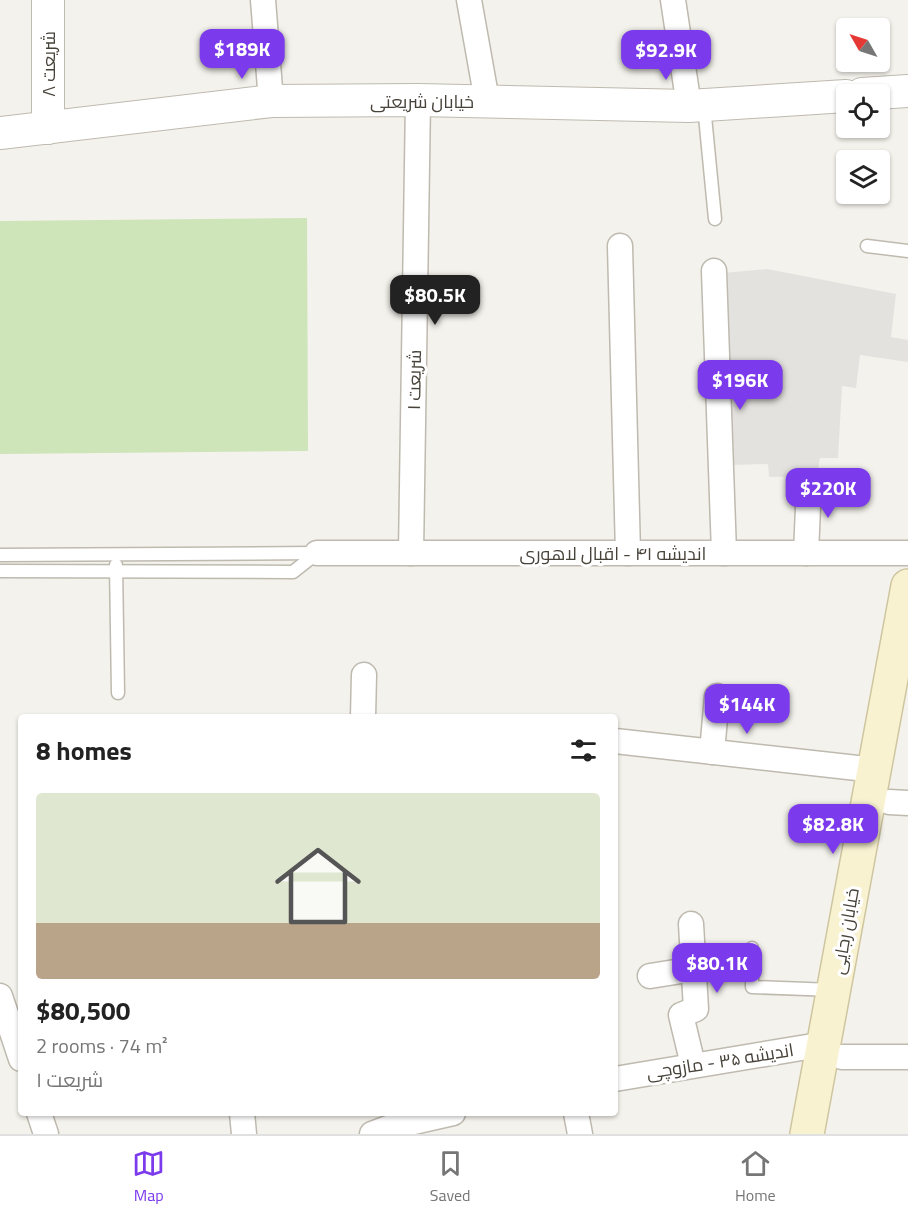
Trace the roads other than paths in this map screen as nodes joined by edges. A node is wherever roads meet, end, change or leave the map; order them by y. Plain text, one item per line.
1 (48, 0) edge
2 (263, 0) edge
3 (469, 0) edge
4 (673, 0) edge
5 (908, 91) edge
6 (890, 92) edge
7 (836, 97) edge
8 (418, 100) junction
9 (271, 101) junction
10 (487, 101) junction
11 (696, 106) junction
12 (48, 128) junction
13 (0, 133) edge
14 (715, 219) dead end
15 (620, 246) dead end
16 (867, 246) dead end
17 (908, 251) edge
18 (714, 271) dead end
19 (809, 484) dead end
20 (317, 553) junction
21 (411, 553) junction
22 (628, 553) junction
23 (724, 553) junction
24 (806, 553) junction
25 (908, 553) edge
26 (116, 554) junction
27 (0, 555) edge
28 (0, 571) edge
29 (117, 571) junction
30 (908, 586) edge
31 (364, 675) dead end
32 (118, 693) dead end
33 (717, 696) dead end
34 (908, 702) edge
35 (363, 714) edge
36 (618, 741) edge
37 (712, 752) junction
38 (875, 770) junction
39 (899, 802) edge
40 (691, 924) dead end
41 (752, 948) dead end
42 (694, 969) junction
43 (650, 976) dead end
44 (835, 990) junction
45 (0, 996) edge
46 (18, 1050) edge
47 (833, 1050) junction
48 (908, 1057) edge
49 (693, 1065) junction
50 (618, 1078) edge
51 (40, 1116) edge
52 (242, 1116) edge
53 (442, 1116) edge
54 (577, 1116) edge
55 (383, 1132) edge
56 (46, 1134) edge
57 (244, 1134) edge
58 (580, 1134) edge
59 (807, 1134) edge
60 (830, 1134) edge

1 - 12 street, شریعت ۸
2 - 9 street
3 - 10 street
4 - 11 street
5 - 6 street
7 - 11 street, خیابان شریعتی
8 - 9 street, خیابان شریعتی
8 - 10 street, خیابان شریعتی
8 - 21 street, شریعت ۱
9 - 12 street, خیابان شریعتی
10 - 11 street, خیابان شریعتی
11 - 14 lane
12 - 13 street, خیابان شریعتی
15 - 22 street
16 - 17 lane
18 - 23 street
19 - 24 street
20 - 21 street, اندیشه ۴۱ - اقبال لاهوری
20 - 26 lane
20 - 29 lane
21 - 22 street, اندیشه ۴۱ - اقبال لاهوری
22 - 23 street, اندیشه ۴۱ - اقبال لاهوری
23 - 24 street, اندیشه ۴۱ - اقبال لاهوری
24 - 25 street, اندیشه ۴۱ - اقبال لاهوری
26 - 27 lane
26 - 29 lane
28 - 29 lane
29 - 32 lane
30 - 38 main road, خیابان رجایی
31 - 35 street
33 - 37 street
34 - 39 main road, خیابان رجایی
36 - 37 street
37 - 38 street
38 - 44 main road, خیابان رجایی
39 - 47 main road, خیابان رجایی
40 - 42 street
41 - 44 lane
42 - 43 street
42 - 49 street
44 - 47 main road, خیابان رجایی
45 - 46 street
47 - 48 street, اندیشه ۳۵ - مازوچی
47 - 49 street, اندیشه ۳۵ - مازوچی
47 - 59 main road, خیابان رجایی
47 - 60 main road, خیابان رجایی
49 - 50 street, اندیشه ۳۵ - مازوچی
51 - 56 street
52 - 57 street
53 - 55 street
54 - 58 street

